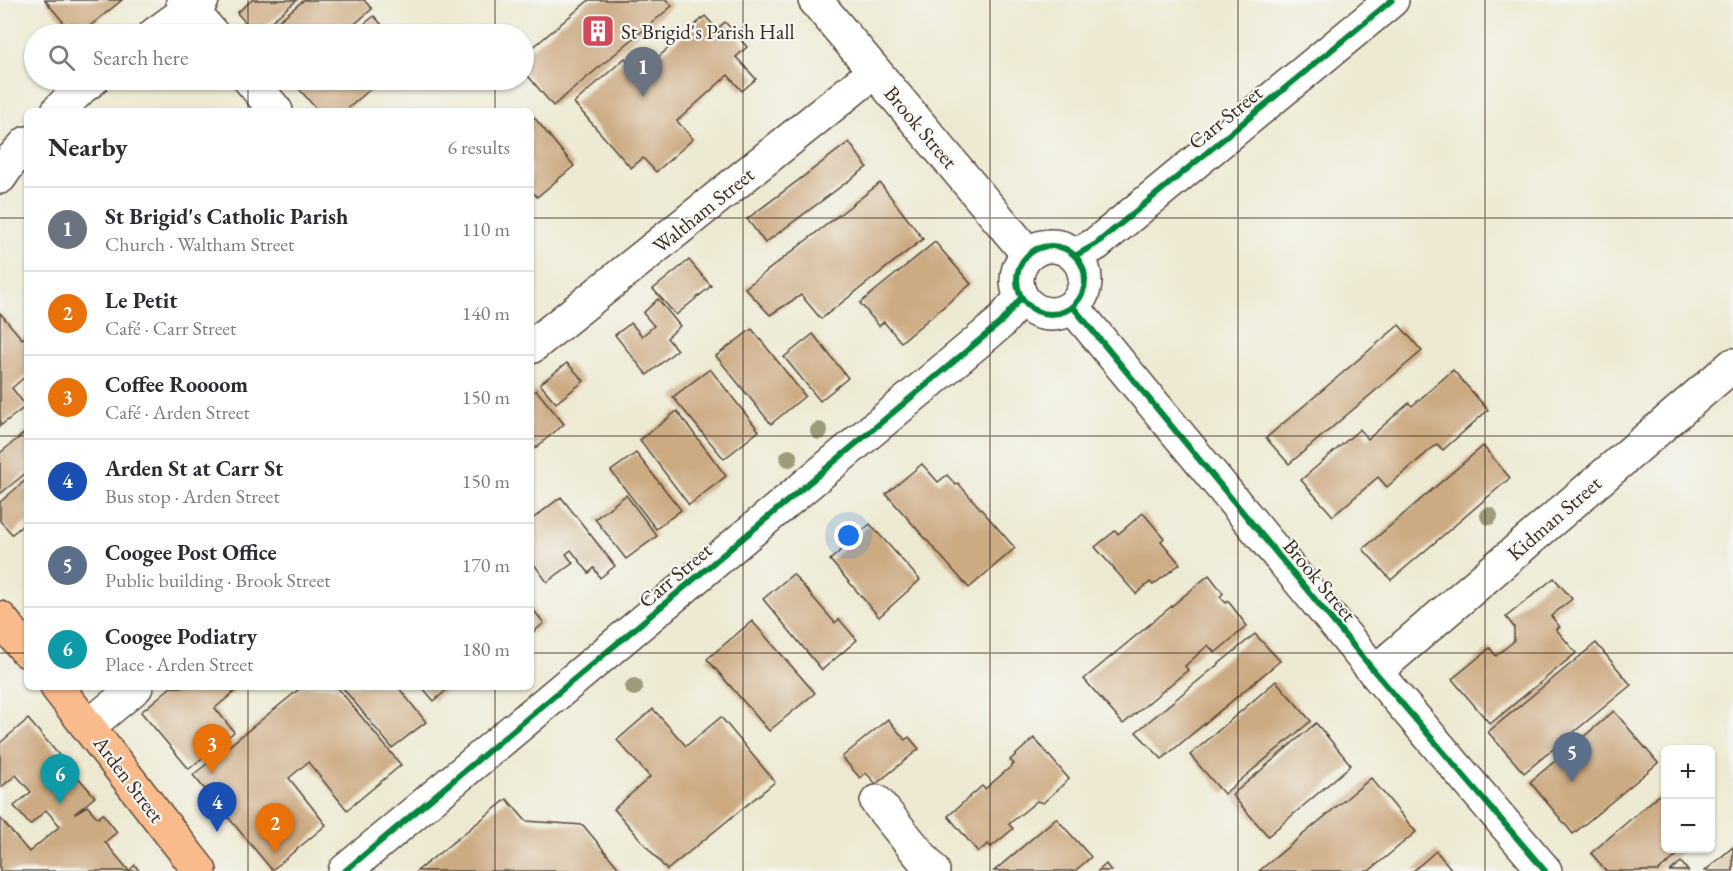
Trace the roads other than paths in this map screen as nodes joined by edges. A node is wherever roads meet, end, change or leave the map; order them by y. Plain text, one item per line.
1 (814, 0) edge
2 (1392, 0) edge
3 (192, 3) edge
4 (167, 24) edge
5 (206, 24) edge
6 (874, 72) junction
7 (79, 90) edge
8 (258, 90) edge
9 (61, 108) edge
10 (273, 108) edge
11 (24, 146) edge
12 (0, 177) edge
13 (1028, 254) junction
14 (1075, 256) junction
15 (1021, 298) junction
16 (1073, 307) junction
17 (534, 345) edge
18 (1733, 365) edge
19 (0, 618) edge
20 (24, 647) edge
21 (1374, 672) junction
22 (59, 690) edge
23 (132, 690) edge
24 (89, 726) junction
25 (877, 802) dead end
26 (200, 871) edge
27 (345, 871) edge
28 (933, 871) edge
29 (1545, 871) edge

1 - 6 street, Brook Street
2 - 14 street, Carr Street
3 - 4 street
3 - 5 street
6 - 13 street, Brook Street
6 - 17 street, Waltham Street
7 - 9 street
8 - 10 street
11 - 12 street
13 - 14 street
13 - 15 street
14 - 16 street
15 - 16 street
15 - 27 street, Carr Street
16 - 21 street, Brook Street
18 - 21 street, Kidman Street
19 - 20 main road
21 - 29 street, Brook Street
22 - 24 main road, Arden Street
23 - 24 street
24 - 26 main road, Arden Street
25 - 28 street

